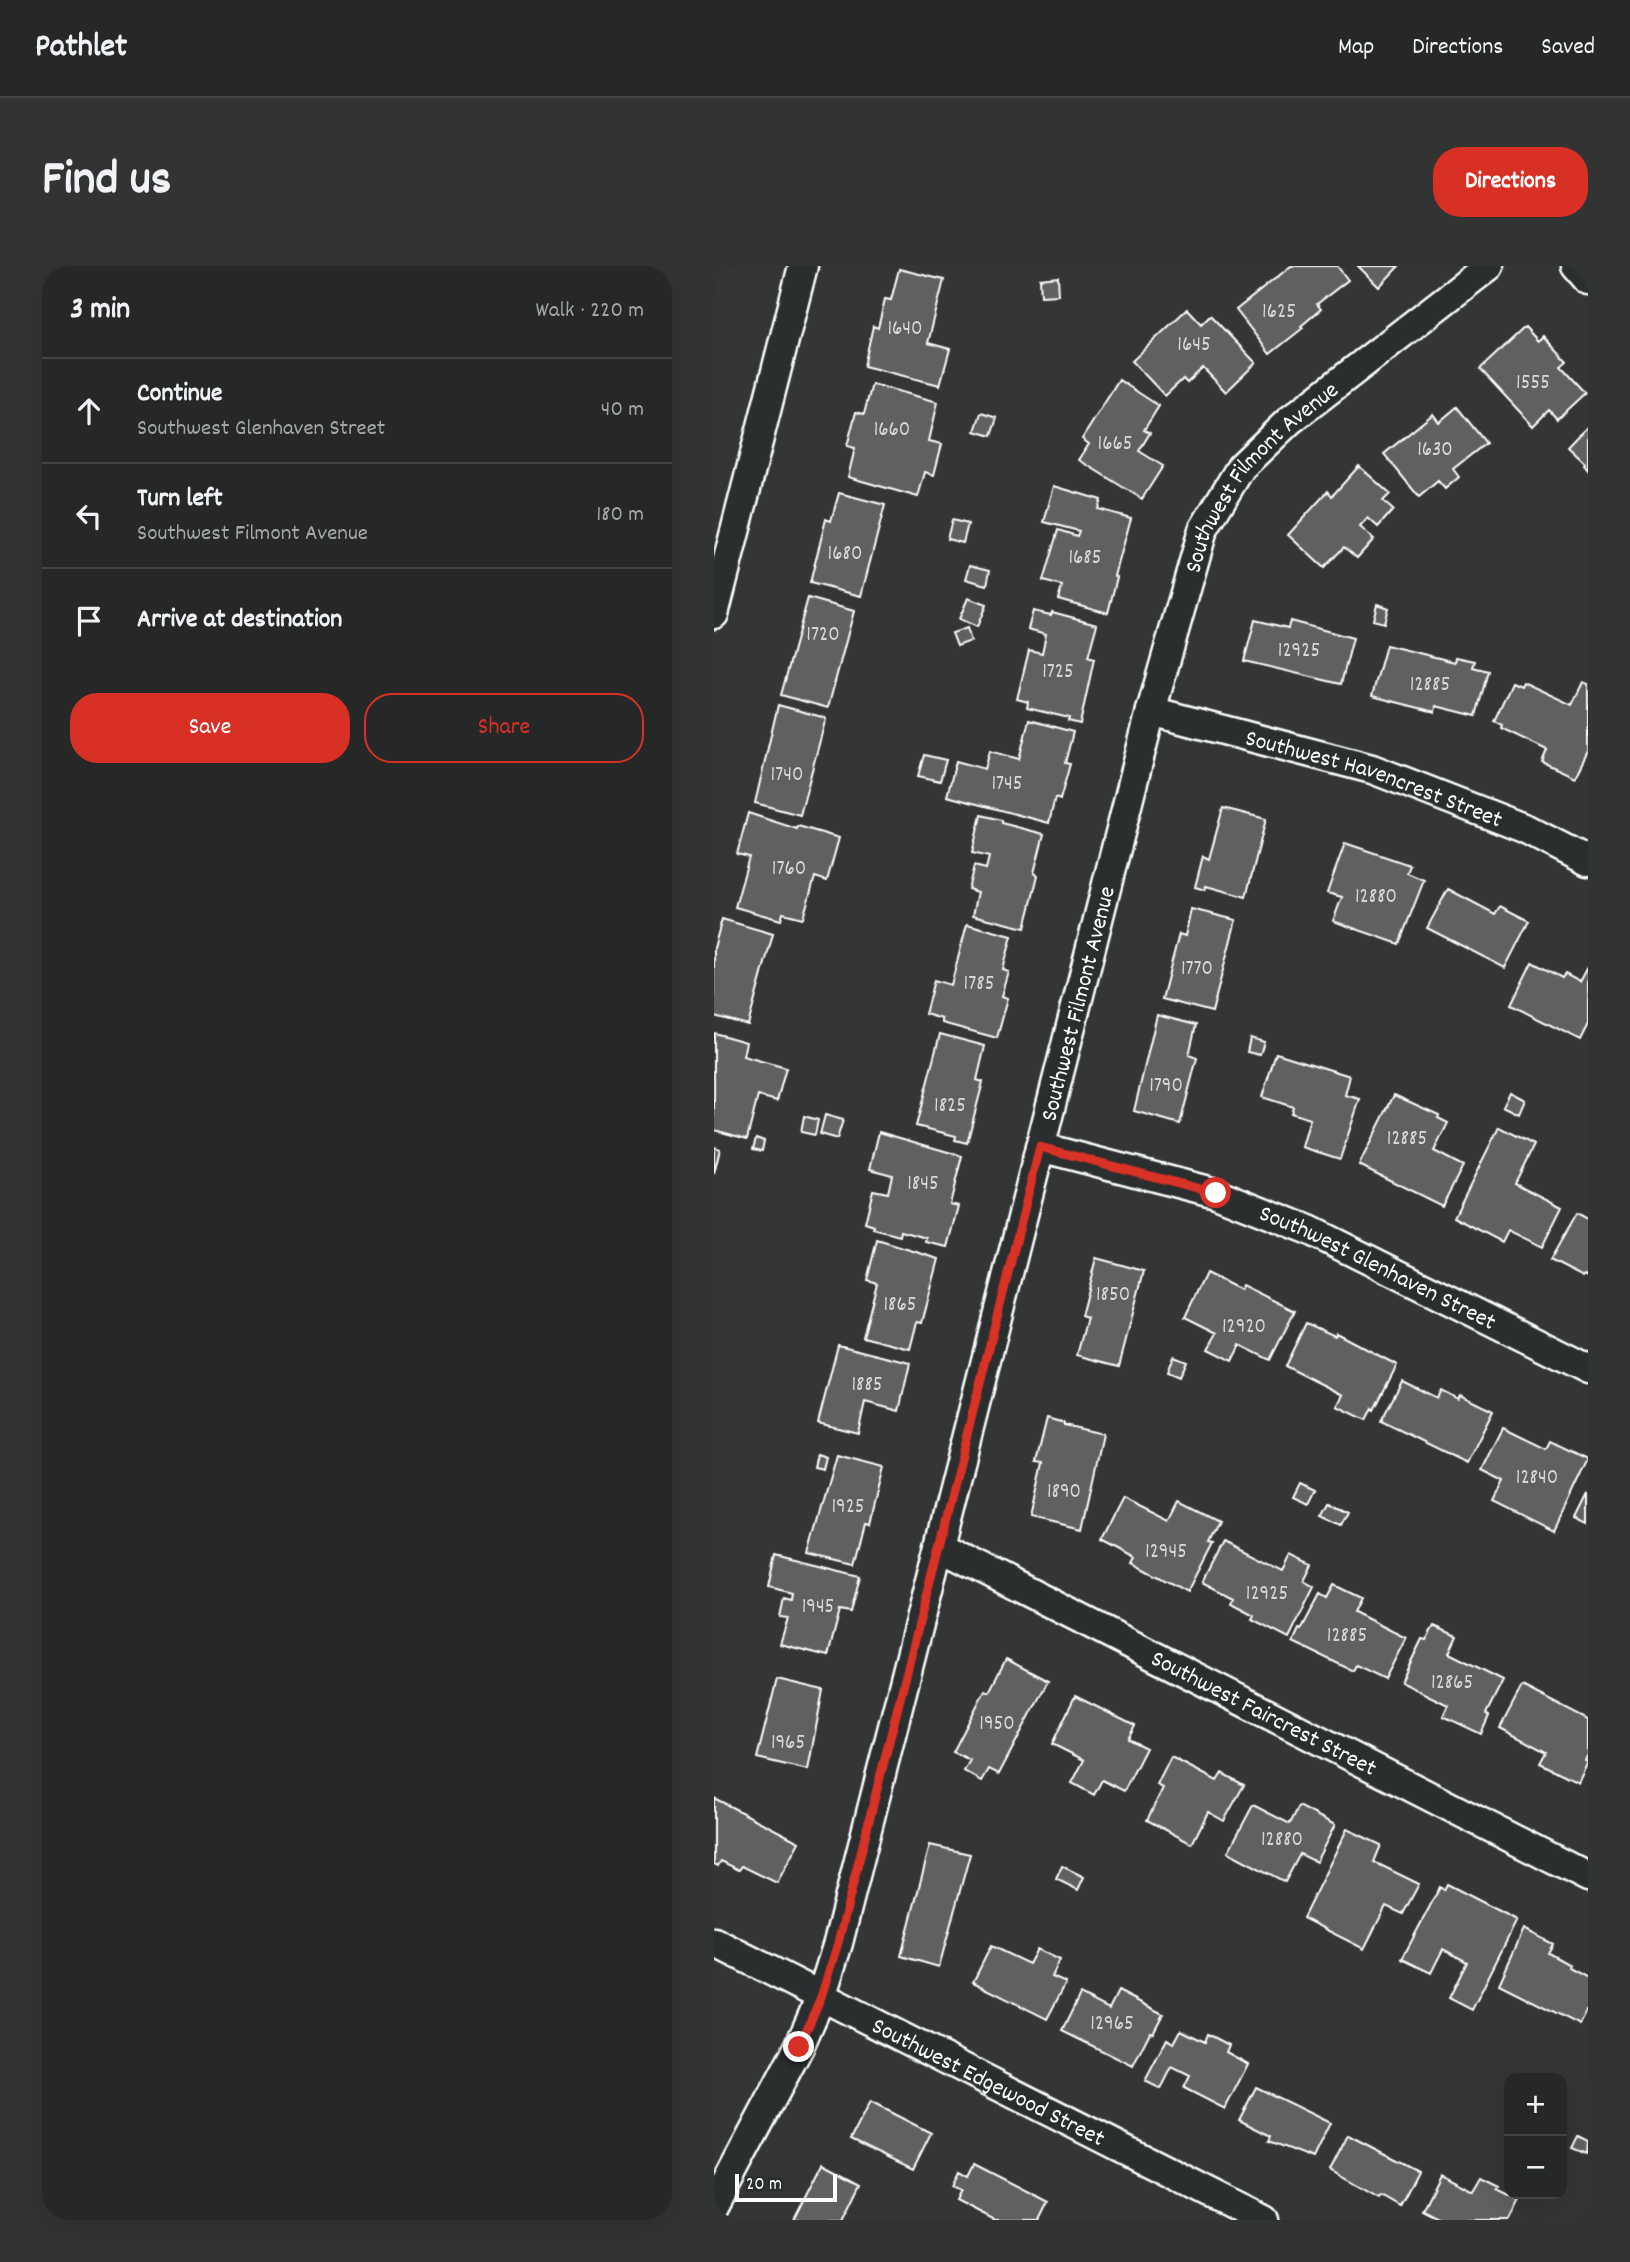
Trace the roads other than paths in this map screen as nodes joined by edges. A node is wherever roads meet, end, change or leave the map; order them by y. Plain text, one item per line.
1 (803, 266) edge
2 (1489, 266) edge
3 (1576, 266) edge
4 (1588, 280) edge
5 (714, 614) edge
6 (1152, 711) junction
7 (1588, 861) edge
8 (1040, 1147) junction
9 (1588, 1370) edge
10 (940, 1547) junction
11 (1588, 1877) edge
12 (714, 1942) edge
13 (821, 1997) junction
14 (714, 2207) edge
15 (1264, 2220) edge

1 - 5 street
2 - 6 street, Southwest Filmont Avenue
3 - 4 street
6 - 7 street, Southwest Havencrest Street
6 - 8 street, Southwest Filmont Avenue
8 - 9 street, Southwest Glenhaven Street
8 - 10 street, Southwest Filmont Avenue
10 - 11 street, Southwest Faircrest Street
10 - 13 street, Southwest Filmont Avenue
12 - 13 street, Southwest Edgewood Street
13 - 14 street, Southwest Filmont Avenue
13 - 15 street, Southwest Edgewood Street

